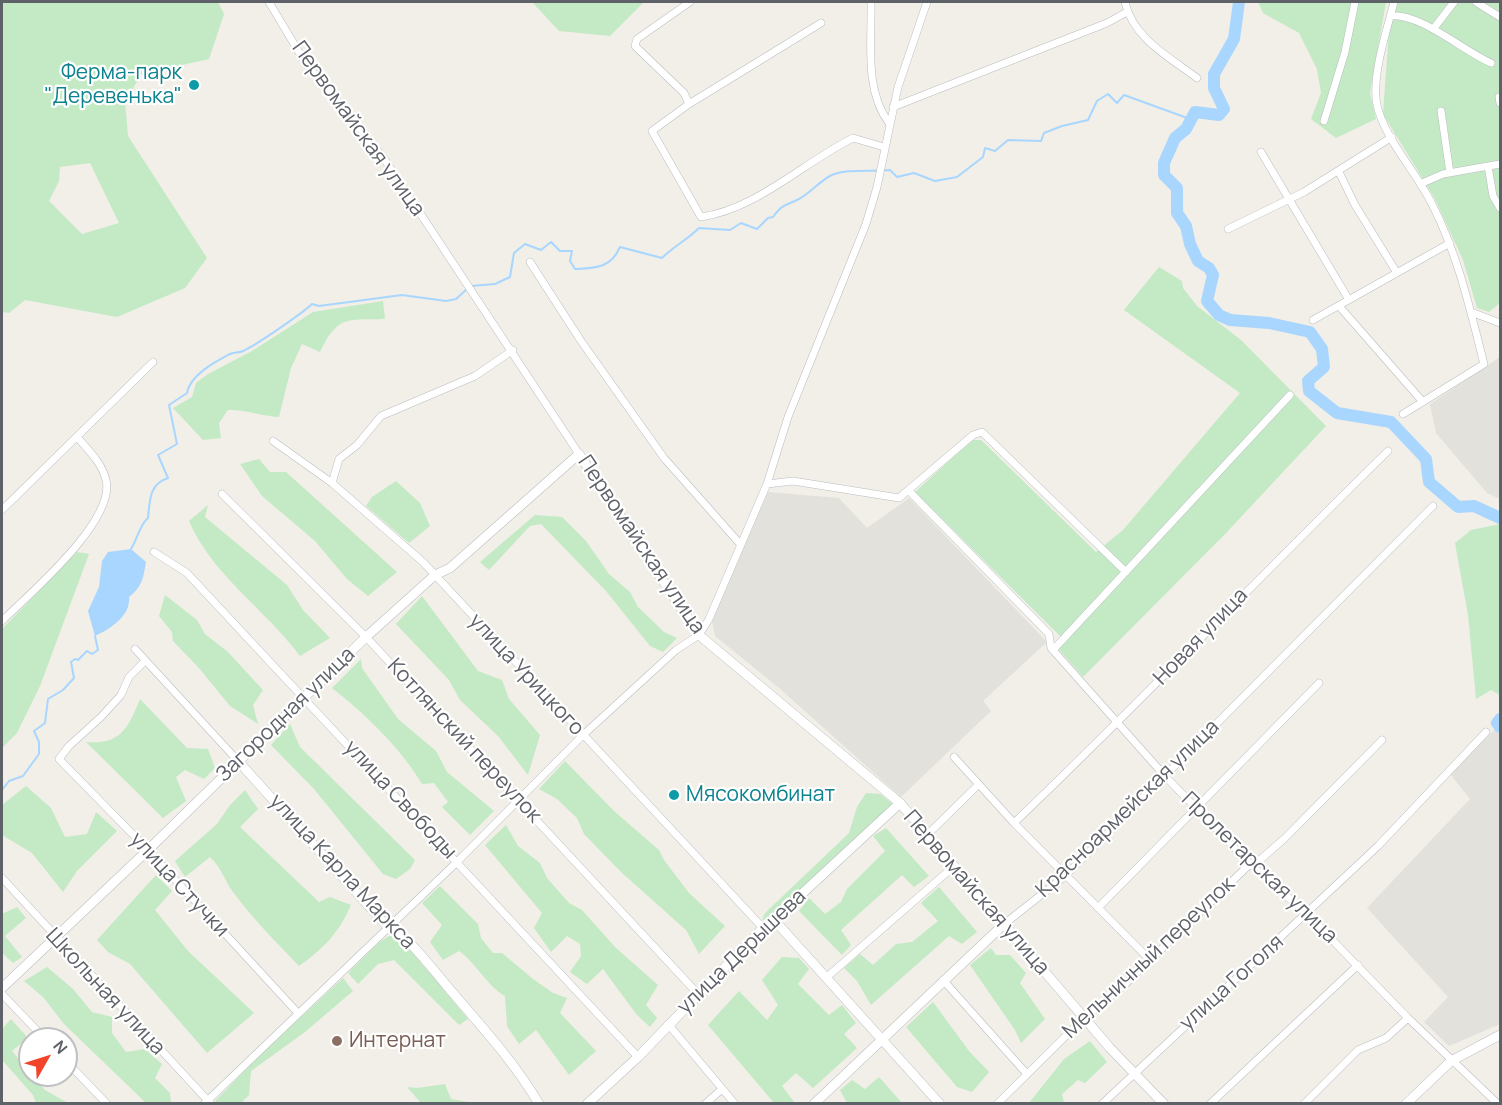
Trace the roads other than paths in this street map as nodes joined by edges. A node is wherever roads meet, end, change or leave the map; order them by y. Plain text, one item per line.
1 (269, 2) edge
2 (690, 2) edge
3 (871, 2) edge
4 (927, 2) edge
5 (1125, 2) edge
6 (1355, 2) edge
7 (1394, 2) edge
8 (1444, 2) edge
9 (1476, 2) edge
10 (1453, 4) edge
11 (1127, 12) junction
12 (1390, 16) junction
13 (1500, 18) edge
14 (821, 23) dead end
15 (1434, 28) junction
16 (1491, 63) dead end
17 (1197, 78) dead end
18 (689, 104) junction
19 (893, 107) junction
20 (1441, 111) dead end
21 (1324, 121) dead end
22 (889, 123) junction
23 (1392, 137) junction
24 (884, 147) junction
25 (1261, 152) dead end
26 (1500, 164) edge
27 (1488, 166) junction
28 (1339, 172) junction
29 (1450, 173) junction
30 (1420, 184) junction
31 (1290, 200) junction
32 (1500, 208) edge
33 (1228, 229) dead end
34 (1450, 243) junction
35 (530, 262) dead end
36 (1397, 273) junction
37 (1349, 300) junction
38 (1339, 306) junction
39 (1471, 312) junction
40 (1313, 320) dead end
41 (1500, 323) edge
42 (513, 350) junction
43 (153, 362) dead end
44 (1290, 395) dead end
45 (1423, 402) junction
46 (1403, 414) dead end
47 (78, 438) junction
48 (273, 441) dead end
49 (1388, 451) dead end
50 (579, 454) junction
51 (332, 483) junction
52 (767, 484) junction
53 (909, 491) junction
54 (222, 494) dead end
55 (1433, 506) dead end
56 (2, 510) edge
57 (741, 545) junction
58 (154, 552) dead end
59 (1126, 572) junction
60 (435, 575) junction
61 (2, 621) edge
62 (699, 635) junction
63 (366, 637) junction
64 (135, 650) dead end
65 (1053, 650) junction
66 (146, 661) junction
67 (1319, 683) dead end
68 (304, 697) junction
69 (1118, 723) junction
70 (1486, 732) dead end
71 (582, 736) junction
72 (1382, 740) dead end
73 (954, 757) dead end
74 (239, 762) junction
75 (1164, 775) junction
76 (978, 785) junction
77 (519, 799) junction
78 (900, 803) junction
79 (1196, 808) junction
80 (1014, 823) junction
81 (927, 835) junction
82 (148, 850) junction
83 (457, 862) junction
84 (1250, 864) junction
85 (953, 867) junction
86 (1065, 876) junction
87 (2, 878) edge
88 (1098, 908) junction
89 (1307, 914) junction
90 (776, 922) junction
91 (1003, 925) junction
92 (389, 926) junction
93 (763, 928) junction
94 (55, 939) junction
95 (1149, 959) junction
96 (1358, 965) junction
97 (827, 977) junction
98 (943, 980) junction
99 (2, 988) edge
100 (2, 994) edge
101 (699, 995) junction
102 (297, 1012) junction
103 (1084, 1018) junction
104 (1408, 1018) junction
105 (668, 1024) junction
106 (34, 1027) edge
107 (1500, 1035) edge
108 (882, 1038) junction
109 (638, 1057) junction
110 (1451, 1061) junction
111 (1134, 1072) junction
112 (1026, 1073) junction
113 (78, 1074) edge
114 (722, 1089) junction
115 (208, 1102) edge
116 (107, 1104) edge
117 (539, 1104) edge
118 (587, 1104) edge
119 (705, 1104) edge
120 (735, 1104) edge
121 (814, 1104) edge
122 (940, 1104) edge
123 (997, 1104) edge
124 (1102, 1104) edge
125 (1164, 1104) edge
126 (1210, 1104) edge
127 (1304, 1104) edge
128 (1406, 1104) edge
129 (1498, 1104) edge

1 - 42 street, Первомайская улица
2 - 18 street
3 - 22 street
4 - 19 street
5 - 11 street
6 - 21 street
7 - 12 street
8 - 10 street
9 - 13 street
10 - 15 street
11 - 17 street
11 - 19 street
12 - 15 street
12 - 23 street
14 - 18 street
15 - 16 street
18 - 24 street
19 - 22 street
20 - 29 street
22 - 24 street
23 - 28 street
23 - 30 street
24 - 52 street
25 - 31 street
26 - 27 street
27 - 29 street
27 - 32 street
28 - 31 street
28 - 36 street
29 - 30 street
30 - 34 street
31 - 33 street
31 - 37 street
34 - 36 street
34 - 39 street
35 - 57 street
36 - 37 street
37 - 38 street
38 - 40 street
38 - 45 street
39 - 41 street
39 - 45 street
42 - 50 street, Первомайская улица
42 - 51 street
43 - 47 street
44 - 59 street
45 - 46 street
47 - 56 street
47 - 61 street
48 - 51 street, улица Урицкого
49 - 69 street, Новая улица
50 - 60 street, Загородная улица
50 - 62 street, Первомайская улица
51 - 60 street, улица Урицкого
52 - 53 street
52 - 57 street
53 - 59 street
53 - 65 street, Пролетарская улица
54 - 63 street, Котлянский переулок
55 - 75 street, Красноармейская улица
57 - 62 street
58 - 68 street, улица Свободы
59 - 65 street
60 - 63 street, Загородная улица
60 - 71 street, улица Урицкого
62 - 71 street
62 - 78 street, Первомайская улица
63 - 68 street, Загородная улица
63 - 77 street, Котлянский переулок
64 - 66 street, улица Карла Маркса
65 - 69 street, Пролетарская улица
66 - 74 street, улица Карла Маркса
66 - 82 street, улица Стучки
67 - 79 street
68 - 74 street, Загородная улица
68 - 83 street, улица Свободы
69 - 75 street, Пролетарская улица
69 - 80 street, Новая улица
70 - 89 street, улица Гоголя
71 - 77 street
71 - 93 street, улица Урицкого
72 - 84 street, Мельничный переулок
73 - 76 street
74 - 82 street, Загородная улица
74 - 92 street, улица Карла Маркса
75 - 79 street, Пролетарская улица
75 - 86 street, Красноармейская улица
76 - 80 street
76 - 81 street
77 - 83 street
77 - 101 street, Котлянский переулок
78 - 81 street, Первомайская улица
78 - 90 street, улица Дерышева
79 - 84 street, Пролетарская улица
79 - 88 street
80 - 86 street
81 - 85 street, Первомайская улица
82 - 94 street, Загородная улица
82 - 102 street, улица Стучки
83 - 92 street
83 - 109 street, улица Свободы
84 - 89 street, Пролетарская улица
84 - 95 street, Мельничный переулок
85 - 91 street, Первомайская улица
85 - 97 street
86 - 88 street
86 - 91 street, Красноармейская улица
87 - 94 street, Школьная улица
88 - 95 street
89 - 96 street, Пролетарская улица
89 - 111 street, улица Гоголя
90 - 93 street, улица Дерышева
90 - 97 street
91 - 98 street, Красноармейская улица
91 - 103 street, Первомайская улица
92 - 102 street
92 - 117 street, улица Карла Маркса
93 - 101 street, улица Дерышева
94 - 99 street, Загородная улица
94 - 115 street, Школьная улица
95 - 103 street, Мельничный переулок
96 - 104 street, Пролетарская улица
96 - 126 street
97 - 108 street
98 - 108 street, Красноармейская улица
98 - 112 street
100 - 106 street
101 - 105 street, улица Дерышева
102 - 115 street
103 - 111 street, Первомайская улица
103 - 112 street, Мельничный переулок
104 - 110 street, Пролетарская улица
104 - 127 street
105 - 109 street, улица Дерышева
105 - 114 street
107 - 110 street
108 - 121 street, Красноармейская улица
108 - 122 street
109 - 118 street, улица Дерышева
110 - 128 street
110 - 129 street, Пролетарская улица
111 - 124 street, улица Гоголя
111 - 125 street, Первомайская улица
112 - 123 street, Мельничный переулок
113 - 116 street
114 - 119 street
114 - 120 street

